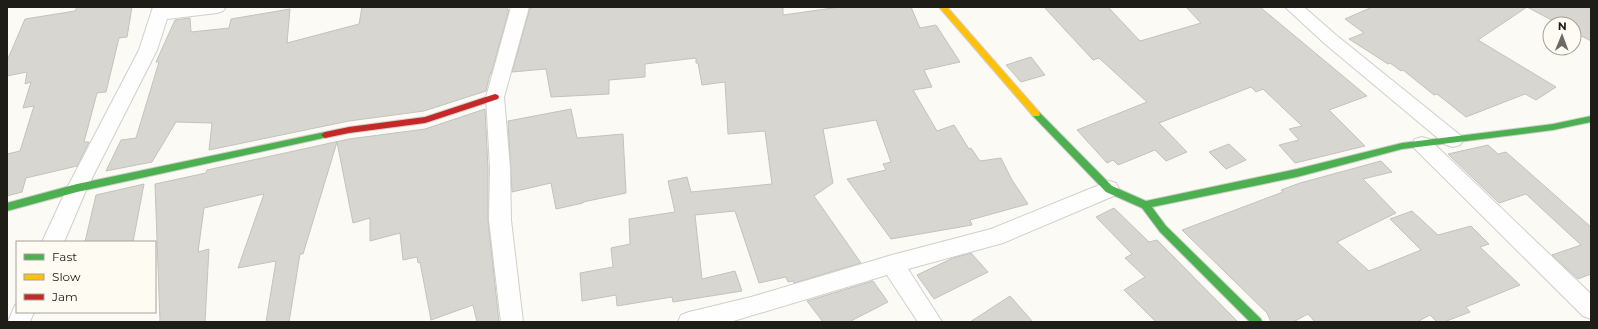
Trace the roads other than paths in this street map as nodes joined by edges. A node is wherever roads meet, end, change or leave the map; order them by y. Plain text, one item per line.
1 (217, 7) edge
2 (520, 7) edge
3 (944, 7) edge
4 (1294, 7) edge
5 (161, 11) edge
6 (495, 97) junction
7 (1591, 119) edge
8 (1453, 140) junction
9 (1422, 144) junction
10 (77, 188) junction
11 (1109, 189) junction
12 (1145, 205) junction
13 (7, 207) edge
14 (53, 241) edge
15 (892, 264) junction
16 (1591, 309) edge
17 (512, 322) edge
18 (689, 322) edge
19 (932, 322) edge
20 (1257, 322) edge

1 - 5 street
2 - 6 street
3 - 11 street
4 - 8 street
5 - 10 street
6 - 10 street
6 - 17 street
7 - 8 street
8 - 9 street
9 - 12 street
9 - 16 street
10 - 13 street
10 - 14 street
11 - 12 street
11 - 15 street
12 - 20 street
15 - 18 street
15 - 19 street

